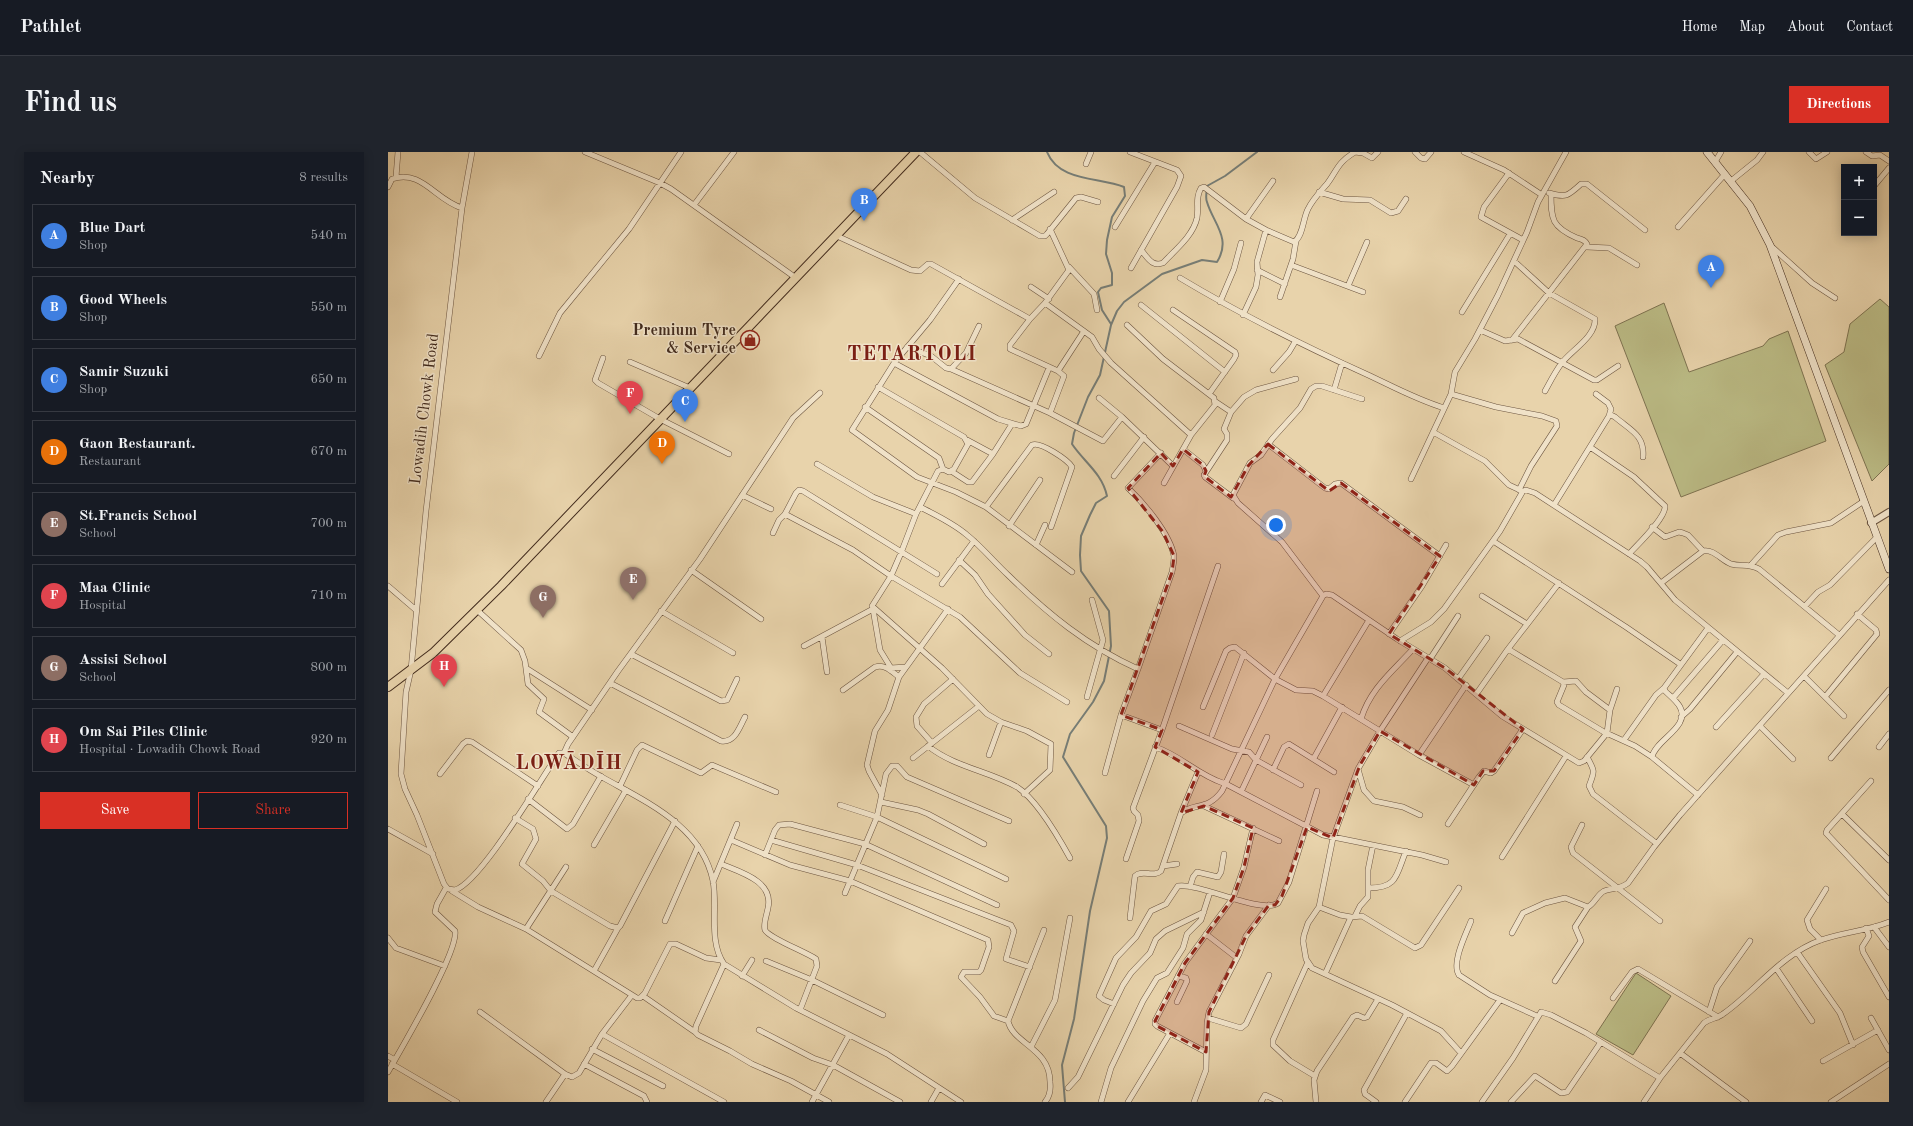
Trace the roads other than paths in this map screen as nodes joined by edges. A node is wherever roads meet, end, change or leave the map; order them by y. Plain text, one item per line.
1 (398, 152) edge
2 (472, 152) edge
3 (585, 152) edge
4 (681, 152) edge
5 (734, 152) edge
6 (916, 152) edge
7 (920, 152) edge
8 (1090, 152) edge
9 (1130, 152) edge
10 (1355, 152) edge
11 (1378, 152) edge
12 (1416, 152) edge
13 (1431, 152) edge
14 (1464, 152) edge
15 (1480, 152) edge
16 (1566, 152) edge
17 (1707, 152) edge
18 (1721, 152) edge
19 (1763, 152) edge
20 (1809, 152) edge
21 (1827, 152) edge
22 (1866, 152) edge
23 (1477, 158) junction
24 (1889, 161) edge
25 (1155, 162) junction
26 (1715, 162) junction
27 (1086, 164) dead end
28 (1889, 168) edge
29 (1509, 173) junction
30 (1725, 174) junction
31 (396, 177) junction
32 (1731, 181) junction
33 (1274, 182) dead end
34 (1877, 182) edge
35 (660, 183) junction
36 (388, 187) edge
37 (1054, 192) dead end
38 (1319, 192) junction
39 (1543, 193) junction
40 (1551, 194) junction
41 (1406, 199) dead end
42 (1098, 202) dead end
43 (694, 205) junction
44 (462, 208) junction
45 (1246, 219) junction
46 (1012, 220) junction
47 (1115, 227) dead end
48 (1678, 227) dead end
49 (1050, 229) junction
50 (1266, 230) junction
51 (1645, 230) dead end
52 (1510, 234) junction
53 (836, 236) junction
54 (1523, 240) junction
55 (1296, 241) junction
56 (1367, 242) dead end
57 (1241, 243) dead end
58 (1770, 245) junction
59 (1587, 247) junction
60 (1141, 250) junction
61 (1514, 261) junction
62 (1291, 265) junction
63 (1637, 265) dead end
64 (1068, 266) junction
65 (1131, 268) dead end
66 (1257, 270) junction
67 (796, 278) junction
68 (1180, 278) dead end
69 (959, 279) junction
70 (1284, 284) junction
71 (1348, 286) junction
72 (1031, 287) dead end
73 (1363, 292) dead end
74 (1549, 293) junction
75 (1280, 297) dead end
76 (1835, 298) dead end
77 (1047, 301) junction
78 (1220, 302) junction
79 (1141, 305) dead end
80 (1097, 310) dead end
81 (1173, 310) dead end
82 (1462, 312) dead end
83 (1243, 315) junction
84 (1030, 319) junction
85 (1127, 325) dead end
86 (979, 326) dead end
87 (1480, 330) junction
88 (1084, 331) junction
89 (1512, 340) junction
90 (1295, 342) junction
91 (907, 347) junction
92 (539, 356) dead end
93 (603, 358) dead end
94 (630, 362) dead end
95 (1562, 362) junction
96 (894, 363) junction
97 (1342, 363) junction
98 (1618, 366) dead end
99 (1049, 368) junction
100 (951, 369) junction
101 (1273, 370) dead end
102 (1058, 371) junction
103 (1225, 372) junction
104 (1296, 379) dead end
105 (878, 387) junction
106 (690, 388) junction
107 (1334, 390) junction
108 (1545, 391) dead end
109 (820, 393) dead end
110 (1209, 394) junction
111 (1451, 394) junction
112 (1596, 394) dead end
113 (1099, 398) dead end
114 (1362, 399) dead end
115 (1216, 402) junction
116 (1033, 406) junction
117 (865, 407) junction
118 (1444, 408) junction
119 (1231, 412) junction
120 (1050, 413) junction
121 (1609, 416) junction
122 (1122, 417) junction
123 (660, 419) junction
124 (1012, 424) junction
125 (1433, 432) junction
126 (1192, 435) junction
127 (1144, 437) junction
128 (967, 440) junction
129 (1268, 444) junction
130 (1590, 447) junction
131 (1183, 449) junction
132 (1161, 452) junction
133 (729, 454) dead end
134 (993, 454) junction
135 (1643, 456) dead end
136 (817, 464) dead end
137 (1174, 466) junction
138 (943, 469) junction
139 (951, 471) junction
140 (1206, 471) junction
141 (1114, 476) dead end
142 (1411, 479) dead end
143 (1040, 480) dead end
144 (1164, 483) dead end
145 (932, 484) junction
146 (1521, 491) junction
147 (742, 494) junction
148 (1233, 498) junction
149 (1864, 501) junction
150 (1554, 505) junction
151 (920, 507) junction
152 (986, 507) junction
153 (771, 509) dead end
154 (1889, 512) edge
155 (785, 514) junction
156 (916, 514) junction
157 (1871, 523) junction
158 (1009, 526) junction
159 (1652, 527) junction
160 (773, 532) dead end
161 (1877, 537) junction
162 (974, 541) junction
163 (1493, 541) junction
164 (1036, 545) junction
165 (1446, 545) dead end
166 (1703, 551) junction
167 (901, 553) junction
168 (1629, 554) junction
169 (1440, 556) junction
170 (959, 560) junction
171 (1751, 565) junction
172 (1218, 566) dead end
173 (1889, 569) edge
174 (692, 570) junction
175 (1072, 572) dead end
176 (937, 574) dead end
177 (891, 576) junction
178 (1889, 580) edge
179 (1559, 583) junction
180 (1661, 583) junction
181 (942, 584) dead end
182 (388, 586) edge
183 (1323, 596) junction
184 (1482, 596) dead end
185 (1092, 600) dead end
186 (1805, 606) junction
187 (873, 609) junction
188 (416, 610) junction
189 (478, 610) junction
190 (948, 610) junction
191 (662, 611) junction
192 (1858, 614) junction
193 (1458, 616) dead end
194 (761, 619) dead end
195 (1369, 620) junction
196 (1527, 624) junction
197 (1708, 628) junction
198 (1389, 634) junction
199 (1839, 634) junction
200 (822, 637) junction
201 (1487, 638) dead end
202 (1723, 640) junction
203 (1400, 641) junction
204 (804, 646) dead end
205 (1413, 649) junction
206 (1508, 649) junction
207 (920, 650) junction
208 (1102, 652) junction
209 (1737, 652) junction
210 (733, 653) dead end
211 (1244, 653) junction
212 (630, 654) junction
213 (1049, 654) dead end
214 (1429, 659) junction
215 (1680, 664) junction
216 (906, 667) junction
217 (526, 668) junction
218 (1138, 669) junction
219 (411, 670) junction
220 (827, 672) dead end
221 (1764, 674) junction
222 (1804, 676) junction
223 (899, 677) junction
224 (1275, 678) junction
225 (737, 679) dead end
226 (954, 679) junction
227 (1458, 679) junction
228 (1563, 682) junction
229 (610, 683) junction
230 (1466, 685) junction
231 (388, 687) edge
232 (1664, 688) junction
233 (843, 690) dead end
234 (1617, 690) dead end
235 (1889, 690) edge
236 (1477, 694) junction
237 (1788, 694) junction
238 (1324, 696) junction
239 (1087, 697) dead end
240 (1825, 697) junction
241 (1673, 698) junction
242 (1067, 702) dead end
243 (979, 706) junction
244 (1203, 707) dead end
245 (1342, 707) junction
246 (592, 710) junction
247 (1610, 710) junction
248 (1122, 715) junction
249 (1844, 716) dead end
250 (745, 717) dead end
251 (1681, 717) junction
252 (1362, 719) junction
253 (1001, 722) junction
254 (1179, 726) dead end
255 (1760, 726) junction
256 (1716, 727) dead end
257 (1523, 729) junction
258 (1162, 730) junction
259 (1380, 731) junction
260 (1607, 733) junction
261 (1889, 734) edge
262 (1212, 735) dead end
263 (573, 737) junction
264 (1267, 737) dead end
265 (1624, 740) junction
266 (930, 744) junction
267 (1155, 747) junction
268 (1879, 747) dead end
269 (1242, 751) junction
270 (564, 753) junction
271 (988, 755) dead end
272 (1420, 755) junction
273 (1566, 756) junction
274 (1587, 757) junction
275 (1652, 757) junction
276 (913, 758) dead end
277 (1314, 758) junction
278 (1830, 758) dead end
279 (1793, 759) dead end
280 (1256, 760) junction
281 (1358, 769) junction
282 (1273, 770) junction
283 (1198, 772) junction
284 (1334, 772) dead end
285 (1105, 773) dead end
286 (440, 774) dead end
287 (601, 776) junction
288 (1871, 781) dead end
289 (1226, 784) junction
290 (1301, 785) dead end
291 (1474, 785) junction
292 (538, 786) junction
293 (620, 786) junction
294 (626, 790) junction
295 (1317, 791) dead end
296 (776, 792) dead end
297 (1241, 792) junction
298 (1024, 794) junction
299 (882, 796) junction
300 (1698, 796) junction
301 (528, 799) junction
302 (881, 802) junction
303 (840, 806) dead end
304 (1204, 806) junction
305 (1181, 813) junction
306 (1842, 814) junction
307 (1420, 815) dead end
308 (877, 817) junction
309 (515, 818) junction
310 (675, 821) junction
311 (1009, 821) dead end
312 (737, 824) dead end
313 (1448, 824) dead end
314 (1582, 825) dead end
315 (1307, 827) junction
316 (1253, 828) junction
317 (388, 829) edge
318 (1333, 838) junction
319 (731, 840) junction
320 (771, 840) junction
321 (1279, 841) dead end
322 (865, 844) junction
323 (984, 844) dead end
324 (1656, 844) junction
325 (594, 845) dead end
326 (1373, 845) junction
327 (698, 846) junction
328 (1406, 851) junction
329 (433, 854) junction
330 (1224, 854) dead end
331 (765, 855) junction
332 (1502, 857) dead end
333 (1070, 858) dead end
334 (1126, 859) dead end
335 (1889, 860) edge
336 (1446, 862) dead end
337 (721, 864) junction
338 (1176, 864) dead end
339 (857, 865) junction
340 (566, 866) dead end
341 (1164, 866) junction
342 (1006, 879) dead end
343 (850, 881) junction
344 (713, 882) junction
345 (1190, 887) junction
346 (446, 888) junction
347 (1369, 888) junction
348 (1459, 888) dead end
349 (1619, 888) junction
350 (1826, 889) dead end
351 (551, 890) junction
352 (452, 891) junction
353 (1210, 892) junction
354 (845, 893) dead end
355 (1232, 898) junction
356 (1889, 900) edge
357 (997, 905) dead end
358 (1269, 905) junction
359 (1319, 907) junction
360 (1588, 907) junction
361 (1204, 912) junction
362 (1353, 916) junction
363 (1070, 918) dead end
364 (1130, 918) dead end
365 (665, 921) dead end
366 (1471, 921) dead end
367 (1660, 921) dead end
368 (1889, 922) edge
369 (1874, 927) junction
370 (618, 928) junction
371 (1866, 928) junction
372 (526, 929) junction
373 (1044, 930) dead end
374 (1512, 933) dead end
375 (1206, 934) junction
376 (388, 938) edge
377 (1821, 940) junction
378 (1750, 941) dead end
379 (1889, 947) edge
380 (1797, 952) junction
381 (1237, 958) junction
382 (752, 960) dead end
383 (766, 961) dead end
384 (722, 962) junction
385 (1308, 962) junction
386 (445, 966) junction
387 (1030, 967) junction
388 (1776, 968) junction
389 (594, 971) junction
390 (1324, 974) junction
391 (1269, 975) dead end
392 (742, 976) junction
393 (1178, 976) junction
394 (812, 980) junction
395 (1555, 981) dead end
396 (632, 995) junction
397 (643, 996) junction
398 (1889, 997) edge
399 (1613, 998) dead end
400 (1378, 999) junction
401 (1500, 1000) junction
402 (1177, 1002) dead end
403 (1114, 1004) junction
404 (800, 1010) junction
405 (480, 1012) dead end
406 (1709, 1012) junction
407 (1407, 1014) junction
408 (883, 1015) dead end
409 (1537, 1016) junction
410 (1208, 1018) junction
411 (1718, 1018) junction
412 (1871, 1018) dead end
413 (1812, 1020) dead end
414 (1008, 1021) junction
415 (759, 1030) dead end
416 (1878, 1030) junction
417 (695, 1032) junction
418 (1170, 1033) junction
419 (602, 1034) junction
420 (849, 1035) junction
421 (1600, 1042) junction
422 (1887, 1042) edge
423 (1854, 1045) junction
424 (1031, 1047) junction
425 (592, 1049) junction
426 (1889, 1050) edge
427 (1206, 1052) junction
428 (1680, 1053) junction
429 (1461, 1054) junction
430 (388, 1056) edge
431 (1823, 1061) dead end
432 (394, 1062) junction
433 (584, 1064) junction
434 (1889, 1064) edge
435 (833, 1065) junction
436 (388, 1072) edge
437 (565, 1074) junction
438 (1314, 1076) junction
439 (1660, 1078) junction
440 (664, 1086) dead end
441 (939, 1088) junction
442 (1068, 1088) dead end
443 (816, 1096) junction
444 (457, 1102) edge
445 (546, 1102) edge
446 (647, 1102) edge
447 (724, 1102) edge
448 (812, 1102) edge
449 (829, 1102) edge
450 (900, 1102) edge
451 (931, 1102) edge
452 (961, 1102) edge
453 (1045, 1102) edge
454 (1101, 1102) edge
455 (1128, 1102) edge
456 (1194, 1102) edge
457 (1261, 1102) edge
458 (1280, 1102) edge
459 (1316, 1102) edge
460 (1376, 1102) edge
461 (1405, 1102) edge
462 (1482, 1102) edge
463 (1511, 1102) edge
464 (1644, 1102) edge
465 (1746, 1102) edge
466 (1831, 1102) edge

1 - 31 street
2 - 44 street, Lowadih Chowk Road
3 - 35 street
4 - 35 street
5 - 43 street
6 - 53 main road
7 - 46 street
8 - 27 street
9 - 25 street
10 - 11 street
10 - 38 street
12 - 13 street
14 - 23 street
15 - 23 street
16 - 39 street
17 - 26 main road
18 - 26 street
19 - 32 street
20 - 21 street
22 - 24 street
23 - 29 street
25 - 47 street
25 - 60 street
26 - 30 main road
28 - 34 street
29 - 39 street
29 - 52 street
30 - 32 main road
30 - 48 street
31 - 36 street
31 - 44 street
32 - 58 main road
33 - 45 street
35 - 43 street
35 - 92 street
37 - 46 street
38 - 41 street
38 - 55 street
39 - 40 street
39 - 54 street
40 - 51 street
40 - 59 street
42 - 49 street
43 - 67 street
44 - 188 street, Lowadih Chowk Road
45 - 50 street
45 - 60 street
46 - 49 street
49 - 64 street
50 - 55 street
50 - 66 street
52 - 54 street
52 - 82 street
53 - 67 main road
53 - 69 street
54 - 61 street
55 - 62 street
56 - 71 street
57 - 78 street
58 - 76 street
58 - 149 main road
59 - 63 street
59 - 74 street
60 - 65 street
61 - 74 street
61 - 87 street
62 - 70 street
62 - 71 street
64 - 77 street
64 - 80 street
66 - 70 street
66 - 83 street
67 - 106 main road
68 - 78 street
69 - 84 street
69 - 91 street
70 - 75 street
71 - 73 street
72 - 77 street
74 - 89 street
74 - 95 street
77 - 84 street
77 - 88 street
78 - 83 street
79 - 103 street
81 - 103 street
83 - 90 street
84 - 99 street
85 - 110 street
86 - 100 street
87 - 89 street
87 - 111 street
88 - 102 street
88 - 126 street
89 - 95 street
90 - 97 street
90 - 101 street
91 - 96 street
91 - 100 street
93 - 123 street
94 - 106 street
95 - 98 street
95 - 108 street
96 - 105 street
96 - 124 street
97 - 107 street
97 - 118 street
99 - 102 street
99 - 116 street
100 - 116 street
102 - 120 street
103 - 110 street
104 - 119 street
105 - 117 street
105 - 128 street
106 - 123 main road
107 - 114 street
107 - 129 street
109 - 147 street
110 - 115 street
111 - 118 street
111 - 146 street
112 - 121 street
113 - 122 street
115 - 119 street
115 - 126 street
116 - 120 street
116 - 124 street
117 - 138 street
117 - 145 street
118 - 125 street
119 - 140 street
120 - 122 street
121 - 130 street
121 - 135 street
122 - 127 street
123 - 133 street
123 - 189 main road
124 - 134 street
125 - 142 street
125 - 146 street
126 - 131 street
127 - 132 street
127 - 141 street
128 - 134 street
128 - 139 street
129 - 148 street
129 - 169 street
130 - 150 street
130 - 159 street
131 - 137 street
131 - 140 street
132 - 137 street
132 - 218 street
134 - 139 street
136 - 156 street
137 - 144 street
138 - 139 street
138 - 145 street
140 - 148 street
143 - 158 street
145 - 151 street
145 - 152 street
146 - 150 street
146 - 163 street
147 - 153 street
147 - 174 street
148 - 183 street
149 - 157 main road
149 - 171 street
150 - 168 street
151 - 156 street
151 - 162 street
152 - 158 street
152 - 164 street
154 - 157 street
155 - 160 street
155 - 167 street
155 - 177 street
156 - 167 street
157 - 161 main road
158 - 164 street
159 - 166 street
159 - 168 street
161 - 173 main road
161 - 186 street
162 - 170 street
162 - 208 street
163 - 179 street
163 - 203 street
164 - 175 street
165 - 169 street
166 - 171 street
166 - 180 street
167 - 176 street
167 - 177 street
168 - 180 street
169 - 198 street
170 - 181 street
170 - 213 street
171 - 186 street
172 - 258 street
174 - 191 street
174 - 194 street
177 - 187 street
177 - 190 street
178 - 192 street
179 - 196 street
179 - 215 street
180 - 197 street
182 - 188 street
183 - 195 street
183 - 224 street
184 - 196 street
185 - 208 street
186 - 199 street
187 - 200 street
187 - 207 street
187 - 216 street
188 - 219 street, Lowadih Chowk Road
189 - 217 street
189 - 219 main road
190 - 207 street
190 - 242 street
191 - 210 street
191 - 212 street
192 - 199 street
192 - 240 street
193 - 214 street
195 - 198 street
195 - 238 street
196 - 206 street
197 - 202 street
197 - 215 street
198 - 203 street
199 - 222 street
200 - 204 street
200 - 220 street
201 - 227 street
202 - 209 street
202 - 241 street
203 - 205 street
205 - 214 street
205 - 252 street
206 - 228 street
206 - 236 street
207 - 216 street
207 - 226 street
208 - 218 street
208 - 239 street
209 - 221 street
209 - 251 street
211 - 224 street
211 - 244 street
211 - 262 street
212 - 225 street
212 - 229 street
214 - 227 street
214 - 259 street
215 - 232 street
216 - 223 street
217 - 246 street
217 - 263 street
218 - 248 street
219 - 231 main road
219 - 329 street, Lowadih Chowk Road
221 - 237 street
221 - 256 street
222 - 237 street
222 - 240 street
223 - 233 street
223 - 299 street
224 - 238 street
224 - 269 street
226 - 243 street
226 - 266 street
227 - 230 street
228 - 247 street
228 - 260 street
229 - 246 street
229 - 250 street
230 - 236 street
230 - 272 street
232 - 241 street
232 - 265 street
234 - 247 street
235 - 278 street
236 - 257 street
237 - 255 street
238 - 245 street
240 - 249 street
241 - 251 street
243 - 253 street
243 - 266 street
245 - 252 street
245 - 277 street
246 - 263 street
247 - 260 street
248 - 258 street
248 - 285 street
251 - 275 street
252 - 259 street
253 - 271 street
253 - 298 street
254 - 269 street
255 - 279 street
255 - 300 street
257 - 273 street
257 - 291 street
258 - 267 street
259 - 272 street
259 - 281 street
260 - 265 street
260 - 274 street
261 - 268 street
263 - 270 street
264 - 280 street
265 - 275 street
266 - 276 street
266 - 298 street
267 - 283 street
267 - 334 street
269 - 280 street
269 - 289 street
270 - 287 street
270 - 292 street
272 - 291 street
273 - 274 street
273 - 332 street
274 - 324 street
275 - 300 street
277 - 282 street
277 - 284 street
280 - 282 street
280 - 297 street
281 - 307 street
281 - 318 street
282 - 290 street
283 - 289 street
283 - 305 street
286 - 292 street
287 - 293 street
287 - 301 street
288 - 306 street
289 - 297 street
289 - 304 street
291 - 313 street
292 - 301 street
293 - 294 street
293 - 296 street
294 - 310 street
294 - 325 street
295 - 315 street
297 - 315 street
298 - 333 street
299 - 302 street
299 - 311 street
300 - 324 street
301 - 309 street
302 - 308 street
302 - 323 street
303 - 308 street
304 - 305 street
304 - 316 street
305 - 341 street
306 - 335 street
306 - 356 street
308 - 322 street
308 - 342 street
309 - 351 street
309 - 352 street
310 - 327 street
310 - 370 street
312 - 319 street
314 - 349 street
315 - 318 street
315 - 358 street
316 - 321 street
316 - 355 street
317 - 329 street
318 - 326 street
318 - 359 street
319 - 331 street
319 - 337 street
320 - 322 street
320 - 331 street
320 - 339 street
322 - 339 street
322 - 357 street
324 - 349 street
326 - 328 street
326 - 347 street
327 - 344 street
327 - 365 street
328 - 336 street
328 - 347 street
329 - 346 street, Lowadih Chowk Road
330 - 345 street
331 - 343 street
337 - 344 street
337 - 394 street
338 - 341 street
339 - 343 street
339 - 387 street
340 - 351 street
341 - 364 street
343 - 354 street
343 - 414 street
344 - 384 street
345 - 353 street
345 - 403 street
346 - 352 street
346 - 386 street
347 - 362 street
348 - 362 street
349 - 360 street
349 - 367 street
350 - 377 street
351 - 370 street
351 - 372 street
352 - 372 street
353 - 355 street
353 - 361 street
355 - 358 street
355 - 375 street
358 - 381 street
359 - 362 street
359 - 385 street
360 - 374 street
360 - 395 street
361 - 403 street
361 - 454 street
362 - 390 street
363 - 424 street
366 - 401 street
368 - 369 street
369 - 371 street
369 - 379 street
370 - 389 street
371 - 377 street
371 - 398 street
372 - 389 street
373 - 387 street
375 - 381 street
375 - 393 street
376 - 386 street
377 - 380 street
378 - 406 street
380 - 388 street
380 - 423 street
381 - 410 street
382 - 392 street
383 - 394 street
384 - 392 street
384 - 397 street
384 - 417 street
385 - 390 street
385 - 438 street
386 - 432 street
387 - 414 street
388 - 411 street
388 - 413 street
389 - 396 street
390 - 400 street
391 - 410 street
392 - 404 street
393 - 402 street
393 - 418 street
394 - 404 street
394 - 408 street
396 - 397 street
396 - 419 street
397 - 417 street
399 - 406 street
400 - 407 street
400 - 438 street
401 - 409 street
401 - 429 street
403 - 442 street
404 - 420 street
405 - 437 street
406 - 411 street
407 - 429 street
407 - 460 street
409 - 421 street
409 - 462 street
410 - 427 street
411 - 428 street
412 - 416 street
414 - 424 street
415 - 435 street
416 - 422 street
416 - 423 street
417 - 443 street
418 - 427 street
418 - 455 street
419 - 425 street
419 - 447 street
420 - 435 street
420 - 441 street
421 - 439 street
421 - 463 street
422 - 426 street
423 - 431 street
424 - 453 street
425 - 433 street
425 - 440 street
427 - 456 street
428 - 439 street
428 - 465 street
429 - 461 street
430 - 432 street
432 - 436 street
432 - 444 street
433 - 437 street
433 - 446 street
434 - 466 street
435 - 443 street
435 - 450 street
437 - 445 street
438 - 459 street
439 - 464 street
441 - 451 street
441 - 452 street
443 - 448 street
443 - 449 street
457 - 458 street

